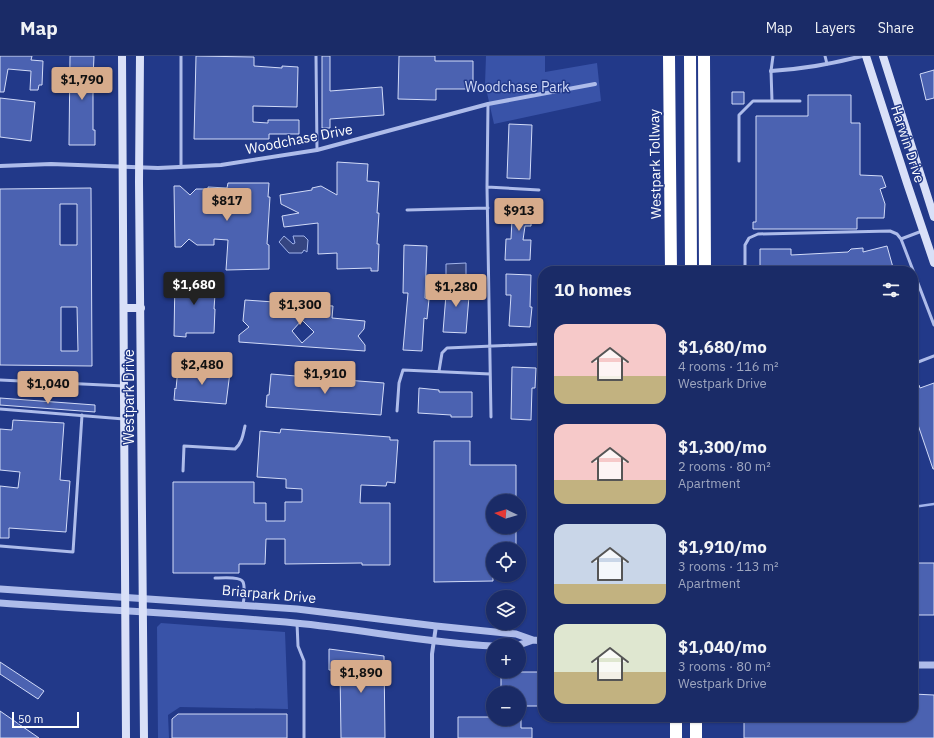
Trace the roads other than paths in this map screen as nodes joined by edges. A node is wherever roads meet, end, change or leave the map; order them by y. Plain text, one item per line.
1 (122, 56) edge
2 (140, 56) edge
3 (181, 56) edge
4 (316, 56) edge
5 (669, 56) edge
6 (690, 56) edge
7 (704, 56) edge
8 (773, 56) edge
9 (825, 56) edge
10 (862, 56) edge
11 (866, 56) edge
12 (883, 56) edge
13 (826, 64) junction
14 (771, 71) junction
15 (595, 84) dead end
16 (772, 101) junction
17 (800, 101) dead end
18 (488, 104) junction
19 (317, 150) junction
20 (739, 161) dead end
21 (0, 166) edge
22 (181, 167) junction
23 (123, 168) junction
24 (139, 168) junction
25 (921, 179) junction
26 (907, 183) junction
27 (487, 187) junction
28 (539, 190) dead end
29 (488, 208) junction
30 (407, 210) dead end
31 (934, 217) edge
32 (923, 230) junction
33 (901, 239) junction
34 (934, 263) edge
35 (671, 266) edge
36 (691, 266) edge
37 (705, 266) edge
38 (745, 266) edge
39 (911, 266) edge
40 (918, 283) edge
41 (124, 308) junction
42 (141, 308) junction
43 (934, 325) edge
44 (538, 344) edge
45 (489, 346) junction
46 (934, 356) edge
47 (918, 362) edge
48 (439, 371) junction
49 (490, 374) junction
50 (0, 380) edge
51 (124, 386) junction
52 (0, 409) edge
53 (397, 411) dead end
54 (82, 415) junction
55 (491, 416) dead end
56 (124, 419) junction
57 (244, 426) dead end
58 (182, 471) dead end
59 (0, 546) edge
60 (215, 578) dead end
61 (0, 589) edge
62 (125, 598) junction
63 (144, 599) junction
64 (0, 603) edge
65 (244, 605) junction
66 (297, 609) junction
67 (125, 612) junction
68 (144, 612) junction
69 (297, 623) junction
70 (436, 626) junction
71 (434, 640) junction
72 (533, 640) junction
73 (538, 640) edge
74 (526, 642) edge
75 (486, 645) edge
76 (918, 665) edge
77 (934, 665) edge
78 (676, 722) edge
79 (696, 722) edge
80 (126, 738) edge
81 (144, 738) edge
82 (304, 738) edge
83 (432, 738) edge
84 (676, 738) edge
85 (696, 738) edge

1 - 23 main road, Westpark Drive
2 - 24 main road, Westpark Drive
3 - 22 lane
4 - 19 lane
5 - 35 highway, Westpark Tollway
6 - 36 highway
7 - 37 highway
8 - 14 lane
9 - 13 lane
10 - 13 street
11 - 26 main road, Harwin Drive
12 - 25 main road, Harwin Drive
13 - 14 street
14 - 16 lane
15 - 18 street, Woodchase Drive
16 - 17 lane
16 - 20 lane
18 - 19 street, Woodchase Drive
18 - 27 lane
19 - 22 street, Woodchase Drive
21 - 23 street, Woodchase Drive
22 - 24 street, Woodchase Drive
23 - 24 street, Woodchase Drive
23 - 41 main road, Westpark Drive
24 - 42 main road, Westpark Drive
25 - 26 main road
25 - 31 main road, Harwin Drive
26 - 32 main road, Harwin Drive
27 - 28 lane
27 - 29 lane
29 - 30 lane
29 - 45 lane
32 - 33 lane
32 - 34 main road, Harwin Drive
33 - 38 lane
33 - 39 lane
40 - 43 lane
41 - 42 main road
41 - 51 main road, Westpark Drive
42 - 63 main road, Westpark Drive
44 - 45 lane
45 - 48 lane
45 - 49 lane
46 - 47 lane
48 - 49 lane
48 - 53 lane
49 - 55 lane
50 - 51 lane
51 - 56 main road, Westpark Drive
52 - 54 lane
54 - 56 lane
54 - 59 lane
56 - 62 main road, Westpark Drive
57 - 58 lane
60 - 65 lane
61 - 62 street, Briarpark Drive
62 - 63 street, Briarpark Drive
62 - 67 main road, Westpark Drive
63 - 65 street, Briarpark Drive
63 - 68 main road, Westpark Drive
64 - 67 street, Briarpark Drive
65 - 66 street, Briarpark Drive
66 - 69 street
66 - 70 street, Briarpark Drive
67 - 68 street, Briarpark Drive
67 - 80 main road, Westpark Drive
68 - 69 street, Briarpark Drive
68 - 81 main road, Westpark Drive
69 - 71 street, Briarpark Drive
69 - 82 lane
70 - 71 street
70 - 72 street, Briarpark Drive
71 - 75 street, Briarpark Drive
71 - 83 street
72 - 73 street, Briarpark Drive
72 - 74 street, Briarpark Drive
76 - 77 street
78 - 84 highway
79 - 85 highway

